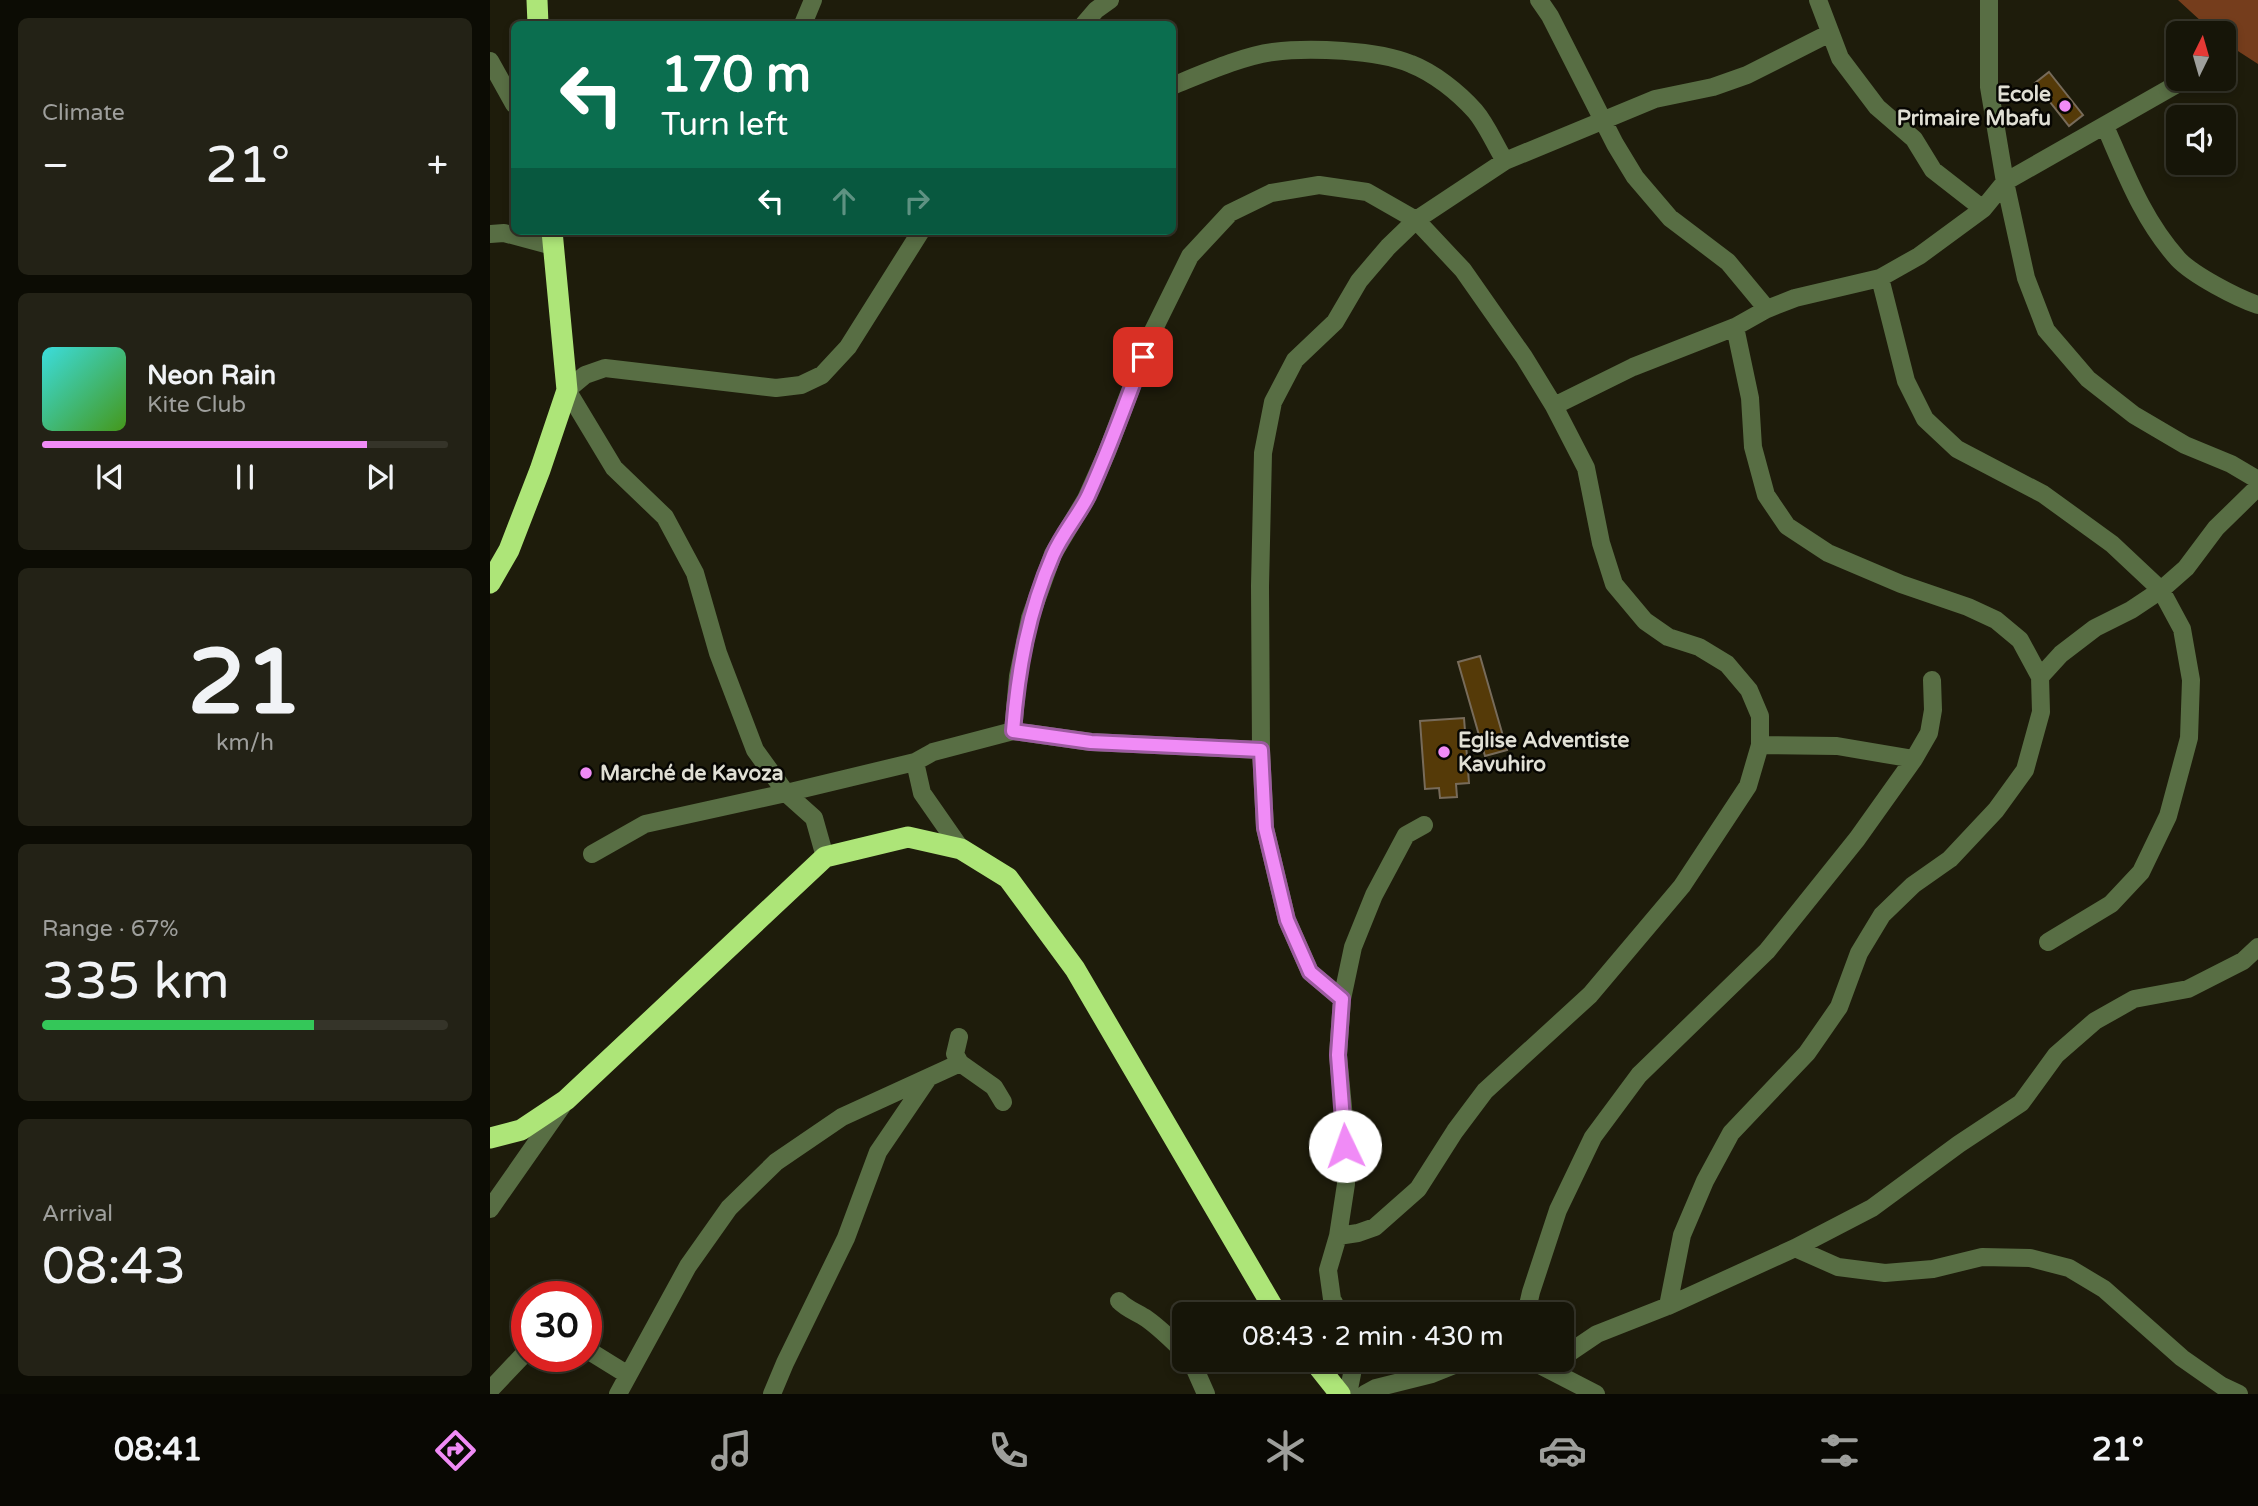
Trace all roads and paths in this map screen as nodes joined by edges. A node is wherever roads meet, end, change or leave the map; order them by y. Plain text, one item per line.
1 (537, 0) edge
2 (813, 0) edge
3 (1110, 0) edge
4 (1539, 0) edge
5 (1818, 0) edge
6 (1989, 0) edge
7 (538, 21) edge
8 (804, 21) edge
9 (1087, 21) edge
10 (1830, 33) junction
11 (490, 61) edge
12 (1176, 84) edge
13 (2166, 91) edge
14 (511, 99) edge
15 (1603, 120) junction
16 (2105, 126) junction
17 (1505, 161) junction
18 (2005, 182) junction
19 (1983, 209) junction
20 (1416, 220) junction
21 (490, 234) edge
22 (511, 234) edge
23 (524, 235) edge
24 (918, 235) edge
25 (553, 238) edge
26 (1880, 278) junction
27 (2258, 305) edge
28 (1767, 309) junction
29 (1735, 327) junction
30 (567, 390) junction
31 (1554, 406) junction
32 (2258, 480) edge
33 (2258, 487) edge
34 (490, 583) edge
35 (2161, 590) junction
36 (2040, 677) junction
37 (1932, 680) dead end
38 (1013, 731) junction
39 (1760, 745) junction
40 (1261, 750) junction
41 (1914, 759) junction
42 (915, 762) junction
43 (786, 793) junction
44 (1424, 825) dead end
45 (961, 849) junction
46 (592, 854) dead end
47 (825, 857) junction
48 (2048, 942) dead end
49 (2258, 947) edge
50 (1342, 999) junction
51 (959, 1037) dead end
52 (960, 1063) junction
53 (927, 1080) junction
54 (566, 1100) junction
55 (1003, 1102) dead end
56 (490, 1138) edge
57 (490, 1209) edge
58 (1338, 1236) junction
59 (1795, 1248) junction
60 (1119, 1301) dead end
61 (1270, 1302) edge
62 (1334, 1302) edge
63 (1529, 1302) edge
64 (1668, 1306) junction
65 (1172, 1339) edge
66 (1574, 1349) edge
67 (602, 1359) edge
68 (511, 1368) edge
69 (1196, 1372) edge
70 (1323, 1372) edge
71 (1352, 1372) edge
72 (1437, 1372) edge
73 (1569, 1372) edge
74 (628, 1375) junction
75 (490, 1390) edge
76 (618, 1394) edge
77 (772, 1394) edge
78 (1206, 1394) edge
79 (1340, 1394) edge
80 (1348, 1394) edge
81 (1365, 1394) edge
82 (1596, 1394) edge
83 (2239, 1394) edge

1 - 7 highway
2 - 8 street
3 - 9 street
4 - 15 street
5 - 10 street
6 - 18 street
10 - 15 street
10 - 19 street
11 - 14 street
12 - 17 street
13 - 16 street
15 - 17 street
15 - 28 street
16 - 18 street
16 - 27 street
17 - 20 street
18 - 19 street
18 - 32 street
19 - 26 street
20 - 31 street
20 - 38 street
20 - 40 street
21 - 22 street
23 - 25 street
24 - 30 street
25 - 30 highway
26 - 28 street
26 - 35 street
28 - 29 street
29 - 31 street
29 - 36 street
30 - 34 highway
30 - 43 street
31 - 39 street
33 - 35 street
35 - 36 street
35 - 48 street
36 - 64 street
37 - 41 street
38 - 40 street
38 - 42 street
39 - 41 street
39 - 58 street
40 - 50 street
41 - 63 street
42 - 43 street
42 - 45 street
43 - 46 street
43 - 47 street
44 - 50 street
45 - 47 highway
45 - 61 highway
47 - 54 highway
49 - 59 street
50 - 58 street
51 - 52 street
52 - 53 street
52 - 55 street
53 - 74 street
53 - 77 street
54 - 56 highway
54 - 57 street
58 - 62 street
59 - 64 street
59 - 83 street
60 - 65 street
64 - 66 street
67 - 74 street
68 - 75 street
69 - 78 street
70 - 79 highway
71 - 80 street
72 - 81 street
73 - 82 street
74 - 76 street

